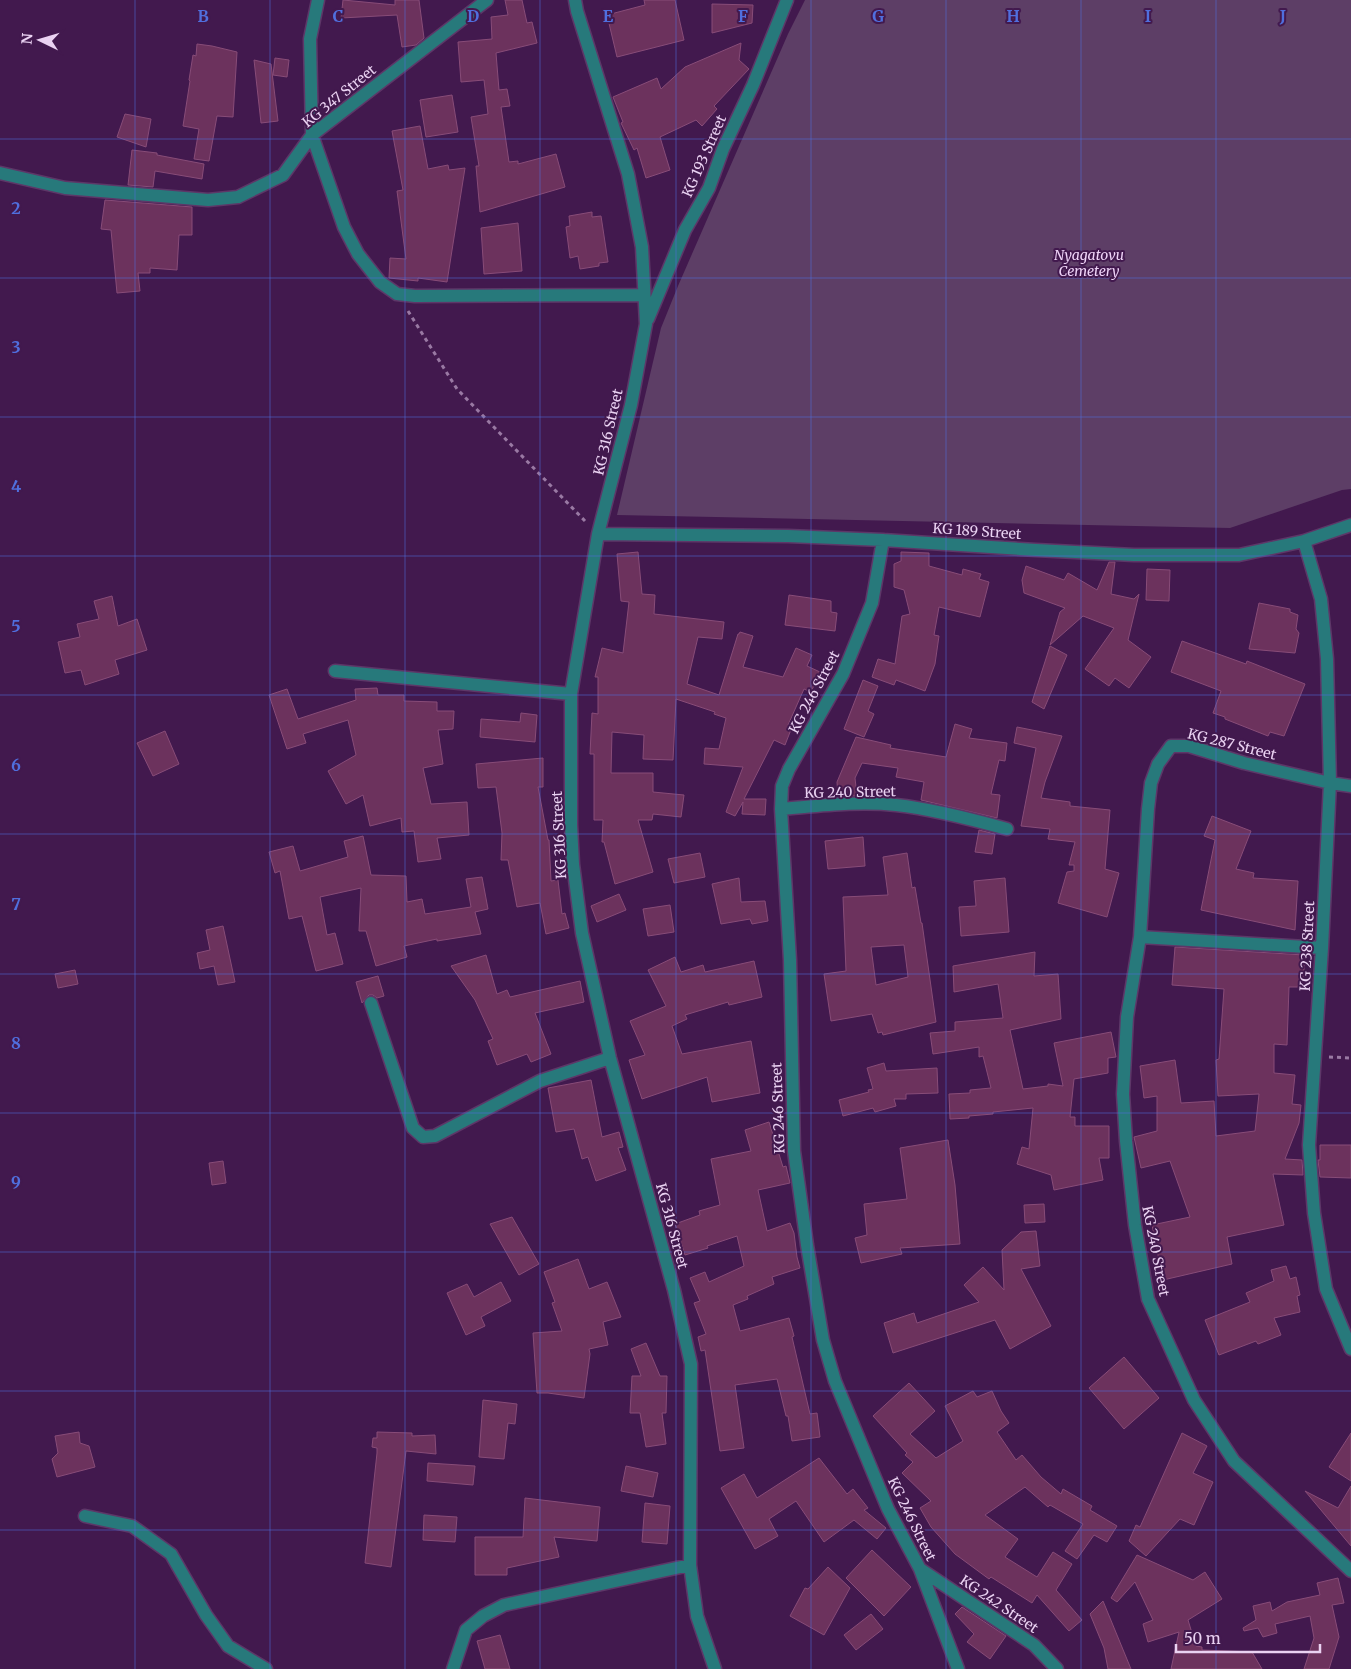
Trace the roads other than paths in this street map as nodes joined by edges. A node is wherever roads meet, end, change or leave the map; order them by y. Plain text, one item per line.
1 (318, 0) edge
2 (487, 0) edge
3 (575, 0) edge
4 (787, 0) edge
5 (312, 135) junction
6 (0, 173) edge
7 (644, 295) junction
8 (646, 324) junction
9 (1351, 525) edge
10 (598, 534) junction
11 (883, 540) junction
12 (1304, 541) junction
13 (335, 671) dead end
14 (571, 694) junction
15 (1330, 783) junction
16 (1351, 786) edge
17 (781, 808) junction
18 (1007, 829) dead end
19 (1144, 868) joint
20 (1140, 937) junction
21 (1322, 948) junction
22 (371, 1003) dead end
23 (610, 1058) junction
24 (1351, 1349) edge
25 (85, 1516) dead end
26 (690, 1565) junction
27 (920, 1569) junction
28 (1351, 1570) edge
29 (266, 1669) edge
30 (453, 1669) edge
31 (715, 1669) edge
32 (958, 1669) edge
33 (1057, 1669) edge

1 - 5 street
2 - 5 street, KG 347 Street
3 - 7 street, KG 316 Street
4 - 8 street, KG 193 Street
5 - 6 street, KG 347 Street
5 - 7 street
7 - 8 street, KG 316 Street
8 - 10 street, KG 316 Street
9 - 12 street, KG 189 Street
10 - 11 street, KG 189 Street
10 - 14 street, KG 316 Street
11 - 12 street, KG 189 Street
11 - 17 street, KG 246 Street
12 - 15 street, KG 238 Street
13 - 14 street
14 - 23 street, KG 316 Street
15 - 16 street, KG 287 Street
15 - 19 street, KG 287 Street
15 - 21 street, KG 238 Street
17 - 18 street, KG 240 Street
17 - 27 street, KG 246 Street
19 - 20 street, KG 240 Street
20 - 21 street
20 - 28 street, KG 240 Street
21 - 24 street, KG 238 Street
22 - 23 street
23 - 26 street, KG 316 Street
25 - 29 street
26 - 30 street
26 - 31 street, KG 316 Street
27 - 32 street, KG 246 Street
27 - 33 street, KG 242 Street

